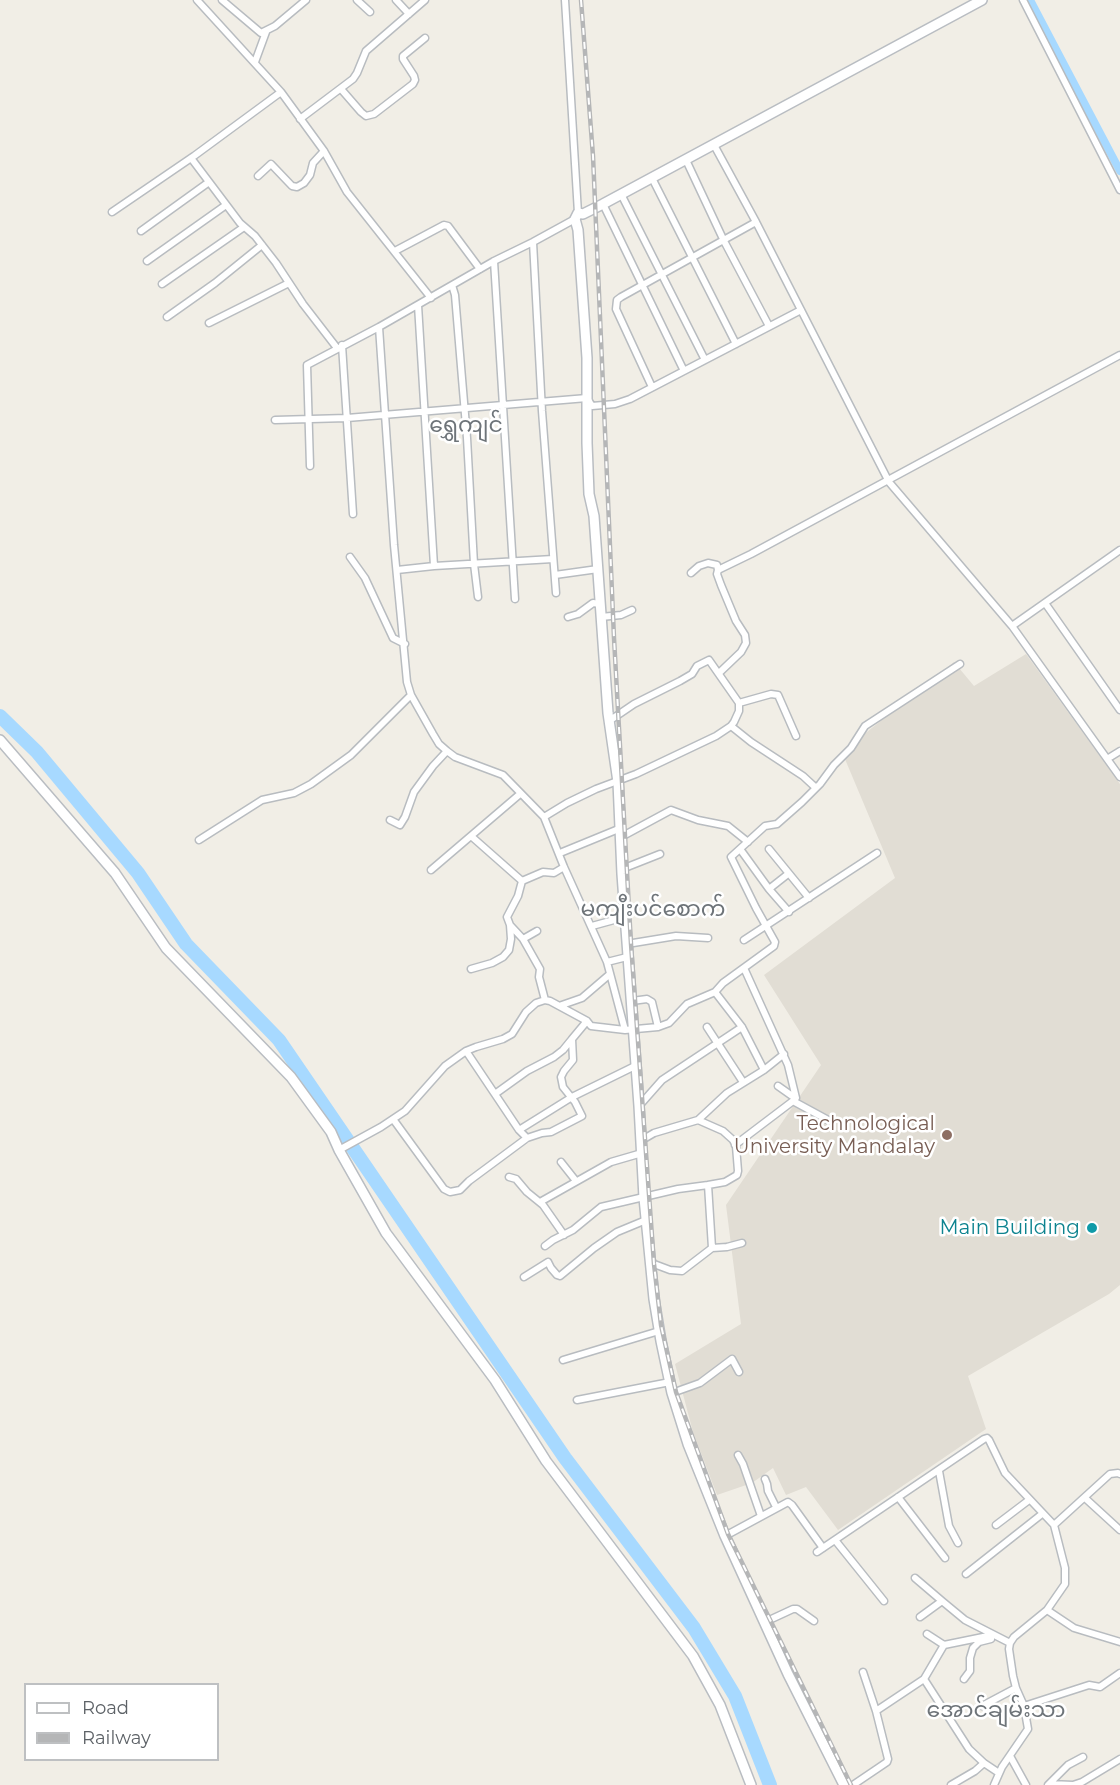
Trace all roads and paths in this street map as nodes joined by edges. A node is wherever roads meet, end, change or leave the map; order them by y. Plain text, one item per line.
1 (197, 0) edge
2 (222, 0) edge
3 (306, 0) edge
4 (357, 0) edge
5 (396, 0) edge
6 (425, 0) edge
7 (565, 0) edge
8 (982, 0) edge
9 (1023, 0) edge
10 (370, 12) dead end
11 (409, 14) junction
12 (266, 32) junction
13 (425, 38) dead end
14 (255, 62) junction
15 (341, 89) junction
16 (281, 92) junction
17 (300, 118) junction
18 (714, 145) junction
19 (324, 150) junction
20 (191, 158) junction
21 (686, 160) junction
22 (258, 177) dead end
23 (652, 178) junction
24 (209, 182) junction
25 (1120, 190) edge
26 (621, 194) junction
27 (603, 204) junction
28 (226, 205) junction
29 (112, 212) dead end
30 (577, 216) junction
31 (756, 222) junction
32 (244, 227) junction
33 (141, 231) dead end
34 (724, 240) junction
35 (533, 242) junction
36 (262, 245) junction
37 (395, 250) junction
38 (693, 258) junction
39 (147, 261) dead end
40 (494, 261) junction
41 (480, 269) junction
42 (662, 275) junction
43 (289, 283) junction
44 (162, 284) dead end
45 (452, 285) junction
46 (642, 285) junction
47 (431, 298) junction
48 (418, 305) junction
49 (801, 310) junction
50 (167, 316) dead end
51 (209, 323) dead end
52 (769, 326) junction
53 (379, 327) junction
54 (736, 344) junction
55 (339, 347) junction
56 (1120, 355) edge
57 (705, 360) junction
58 (684, 371) junction
59 (652, 387) junction
60 (587, 398) junction
61 (542, 402) junction
62 (503, 405) junction
63 (464, 408) junction
64 (425, 412) junction
65 (385, 414) junction
66 (347, 417) junction
67 (275, 420) dead end
68 (310, 420) junction
69 (310, 466) dead end
70 (888, 480) junction
71 (352, 514) dead end
72 (1120, 550) edge
73 (350, 557) dead end
74 (553, 559) junction
75 (512, 561) junction
76 (474, 564) junction
77 (434, 566) junction
78 (598, 569) junction
79 (397, 570) junction
80 (718, 570) junction
81 (692, 573) dead end
82 (555, 575) junction
83 (556, 594) dead end
84 (478, 597) dead end
85 (515, 599) dead end
86 (1044, 603) junction
87 (600, 604) junction
88 (632, 610) dead end
89 (601, 616) junction
90 (568, 617) dead end
91 (1012, 626) junction
92 (405, 644) junction
93 (960, 664) dead end
94 (718, 673) junction
95 (411, 695) junction
96 (739, 703) junction
97 (1120, 710) edge
98 (609, 721) junction
99 (731, 726) junction
100 (796, 736) dead end
101 (0, 740) edge
102 (447, 751) junction
103 (1120, 751) edge
104 (1107, 759) junction
105 (1120, 777) edge
106 (618, 782) junction
107 (816, 788) junction
108 (520, 794) junction
109 (544, 817) junction
110 (390, 820) dead end
111 (621, 832) junction
112 (471, 836) junction
113 (199, 840) dead end
114 (748, 842) junction
115 (740, 849) junction
116 (769, 849) dead end
117 (560, 853) junction
118 (877, 853) dead end
119 (660, 854) dead end
120 (564, 867) junction
121 (622, 869) junction
122 (431, 870) dead end
123 (788, 874) junction
124 (522, 880) junction
125 (769, 889) junction
126 (808, 898) junction
127 (789, 912) junction
128 (625, 918) junction
129 (510, 925) junction
130 (592, 926) junction
131 (766, 926) junction
132 (537, 931) dead end
133 (708, 938) dead end
134 (523, 939) junction
135 (744, 940) dead end
136 (627, 944) junction
137 (627, 957) junction
138 (607, 962) junction
139 (744, 968) junction
140 (471, 969) dead end
141 (610, 975) junction
142 (715, 992) junction
143 (545, 1000) junction
144 (632, 1001) junction
145 (559, 1006) junction
146 (586, 1021) junction
147 (658, 1027) junction
148 (707, 1027) dead end
149 (742, 1028) junction
150 (629, 1030) junction
151 (572, 1039) junction
152 (718, 1043) junction
153 (466, 1051) junction
154 (784, 1054) junction
155 (635, 1066) junction
156 (764, 1070) junction
157 (743, 1082) junction
158 (778, 1086) dead end
159 (495, 1094) junction
160 (572, 1097) junction
161 (794, 1099) junction
162 (639, 1106) junction
163 (393, 1119) junction
164 (699, 1120) junction
165 (828, 1120) dead end
166 (519, 1130) junction
167 (527, 1138) junction
168 (642, 1140) junction
169 (735, 1144) junction
170 (342, 1148) junction
171 (642, 1153) junction
172 (561, 1162) dead end
173 (509, 1177) dead end
174 (576, 1181) junction
175 (708, 1185) junction
176 (644, 1198) junction
177 (540, 1202) junction
178 (646, 1220) junction
179 (564, 1235) junction
180 (742, 1243) dead end
181 (545, 1246) dead end
182 (712, 1248) junction
183 (650, 1260) junction
184 (524, 1277) dead end
185 (659, 1331) junction
186 (563, 1360) dead end
187 (739, 1372) dead end
188 (669, 1382) junction
189 (672, 1393) junction
190 (576, 1400) dead end
191 (738, 1455) dead end
192 (939, 1471) junction
193 (1120, 1474) edge
194 (765, 1479) dead end
195 (898, 1497) junction
196 (1085, 1498) junction
197 (1029, 1500) junction
198 (776, 1507) junction
199 (1042, 1514) junction
200 (761, 1516) junction
201 (996, 1525) dead end
202 (1054, 1526) junction
203 (1120, 1530) edge
204 (725, 1536) junction
205 (835, 1540) junction
206 (958, 1543) dead end
207 (945, 1558) dead end
208 (966, 1574) dead end
209 (915, 1578) dead end
210 (884, 1601) dead end
211 (942, 1601) junction
212 (1047, 1610) junction
213 (920, 1617) dead end
214 (814, 1621) dead end
215 (765, 1622) junction
216 (927, 1634) dead end
217 (996, 1636) junction
218 (1120, 1642) edge
219 (1010, 1643) junction
220 (944, 1645) junction
221 (863, 1672) dead end
222 (1120, 1673) edge
223 (924, 1679) junction
224 (964, 1679) dead end
225 (1016, 1688) junction
226 (982, 1706) dead end
227 (1024, 1706) junction
228 (876, 1711) junction
229 (1010, 1756) junction
230 (1083, 1757) dead end
231 (1120, 1759) edge
232 (984, 1763) junction
233 (999, 1773) junction
234 (1049, 1784) edge
235 (751, 1785) edge
236 (844, 1785) edge
237 (853, 1785) edge
238 (951, 1785) edge
239 (994, 1785) edge
240 (1026, 1785) edge

1 - 14 street
2 - 12 street
3 - 12 street
4 - 10 street
5 - 11 street
6 - 11 street
7 - 30 street
8 - 18 street
9 - 25 street
11 - 15 street
12 - 14 street
13 - 15 street
14 - 16 street
15 - 17 street
16 - 17 street
16 - 20 street
17 - 19 street
18 - 21 street
18 - 31 street
19 - 22 street
19 - 37 street
20 - 24 street
20 - 29 street
21 - 23 street
21 - 34 street
23 - 26 street
23 - 38 street
24 - 28 street
24 - 33 street
26 - 27 street
26 - 42 street
27 - 30 street
27 - 46 street
28 - 32 street
28 - 39 street
30 - 35 street
30 - 60 street
31 - 34 street
31 - 49 street
32 - 36 street
32 - 44 street
34 - 38 street
34 - 52 street
35 - 40 street
35 - 61 street
36 - 43 street
36 - 50 street
37 - 41 street
37 - 47 street
38 - 42 street
38 - 54 street
40 - 41 street
40 - 62 street
41 - 45 street
42 - 46 street
42 - 57 street
43 - 51 street
43 - 55 street
45 - 47 street
45 - 63 street
46 - 58 street
46 - 59 street
47 - 48 street
48 - 53 street
48 - 64 street
49 - 52 street
49 - 70 street
52 - 54 street
53 - 55 street
53 - 65 street
54 - 57 street
55 - 66 street
55 - 68 street
56 - 70 street
57 - 58 street
58 - 59 street
59 - 60 street
60 - 61 street
60 - 78 street
61 - 62 street
61 - 74 street
62 - 63 street
62 - 75 street
63 - 64 street
63 - 76 street
64 - 65 street
64 - 77 street
65 - 66 street
65 - 79 street
66 - 68 street
66 - 71 street
67 - 68 street
68 - 69 street
70 - 80 street
70 - 91 street
72 - 86 street
73 - 92 street
74 - 75 street
74 - 82 street
75 - 76 street
75 - 85 street
76 - 77 street
76 - 84 street
77 - 79 street
78 - 82 street
78 - 87 street
79 - 92 street
80 - 81 street
80 - 94 street
82 - 83 street
86 - 91 street
86 - 97 street
87 - 89 street
87 - 90 street
88 - 89 street
89 - 98 street
91 - 104 street
92 - 95 street
93 - 107 street
94 - 96 street
94 - 98 street
95 - 102 street
95 - 113 street
96 - 99 street
96 - 100 street
98 - 106 street
99 - 106 street
99 - 107 street
101 - 170 street
102 - 108 street
102 - 110 street
103 - 104 street
104 - 105 street
106 - 109 street
106 - 111 street
107 - 114 street
108 - 109 street
108 - 112 street
109 - 117 street
111 - 114 street
111 - 117 street
111 - 121 street
112 - 122 street
112 - 124 street
114 - 115 street
115 - 125 street
115 - 131 street
116 - 123 street
117 - 120 street
118 - 126 street
119 - 121 street
120 - 124 street
120 - 130 street
121 - 128 street
123 - 125 street
123 - 126 street
124 - 129 street
125 - 127 street
126 - 127 street
127 - 131 street
128 - 130 street
128 - 136 street
129 - 134 street
129 - 140 street
130 - 138 street
131 - 135 street
131 - 139 street
132 - 134 street
133 - 136 street
134 - 143 street
136 - 137 street
137 - 138 street
137 - 144 street
138 - 141 street
139 - 142 street
139 - 154 street
141 - 145 street
141 - 150 street
142 - 147 street
142 - 149 street
143 - 145 street
143 - 153 street
144 - 147 street
144 - 150 street
145 - 146 street
146 - 150 street
146 - 151 street
147 - 150 street
148 - 152 street
149 - 152 street
149 - 156 street
150 - 155 street
151 - 159 street
151 - 160 street
152 - 157 street
152 - 162 street
153 - 159 street
153 - 163 street
154 - 156 street
154 - 161 street
155 - 160 street
155 - 162 street
156 - 157 street
157 - 164 street
158 - 161 street
159 - 166 street
160 - 166 street
160 - 167 street
161 - 165 street
161 - 169 street
162 - 168 street
163 - 167 street
163 - 170 street
164 - 168 street
164 - 169 street
166 - 167 street
168 - 171 street
169 - 175 street
170 - 235 street
171 - 174 street
171 - 176 street
172 - 174 street
173 - 177 street
174 - 177 street
175 - 176 street
175 - 182 street
176 - 178 street
176 - 179 street
177 - 179 street
178 - 183 street
178 - 184 street
179 - 181 street
180 - 182 street
182 - 183 street
183 - 185 street
185 - 186 street
185 - 188 street
187 - 189 street
188 - 189 street
188 - 190 street
189 - 204 street
191 - 200 street
192 - 195 street
192 - 197 street
192 - 206 street
193 - 196 street
194 - 198 street
195 - 205 street
195 - 207 street
196 - 202 street
196 - 203 street
197 - 199 street
197 - 201 street
198 - 200 street
198 - 205 street
199 - 202 street
199 - 208 street
200 - 204 street
202 - 212 street
204 - 215 street
205 - 210 street
209 - 211 street
211 - 213 street
211 - 217 street
212 - 218 street
212 - 219 street
214 - 215 street
215 - 236 street
216 - 220 street
217 - 219 street
217 - 220 street
217 - 224 street
219 - 225 street
220 - 223 street
221 - 228 street
222 - 227 street
223 - 228 street
223 - 232 street
225 - 226 street
225 - 227 street
227 - 229 street
228 - 237 street
229 - 233 street
229 - 240 street
230 - 234 street
231 - 234 street
232 - 233 street
232 - 238 street
233 - 239 street

